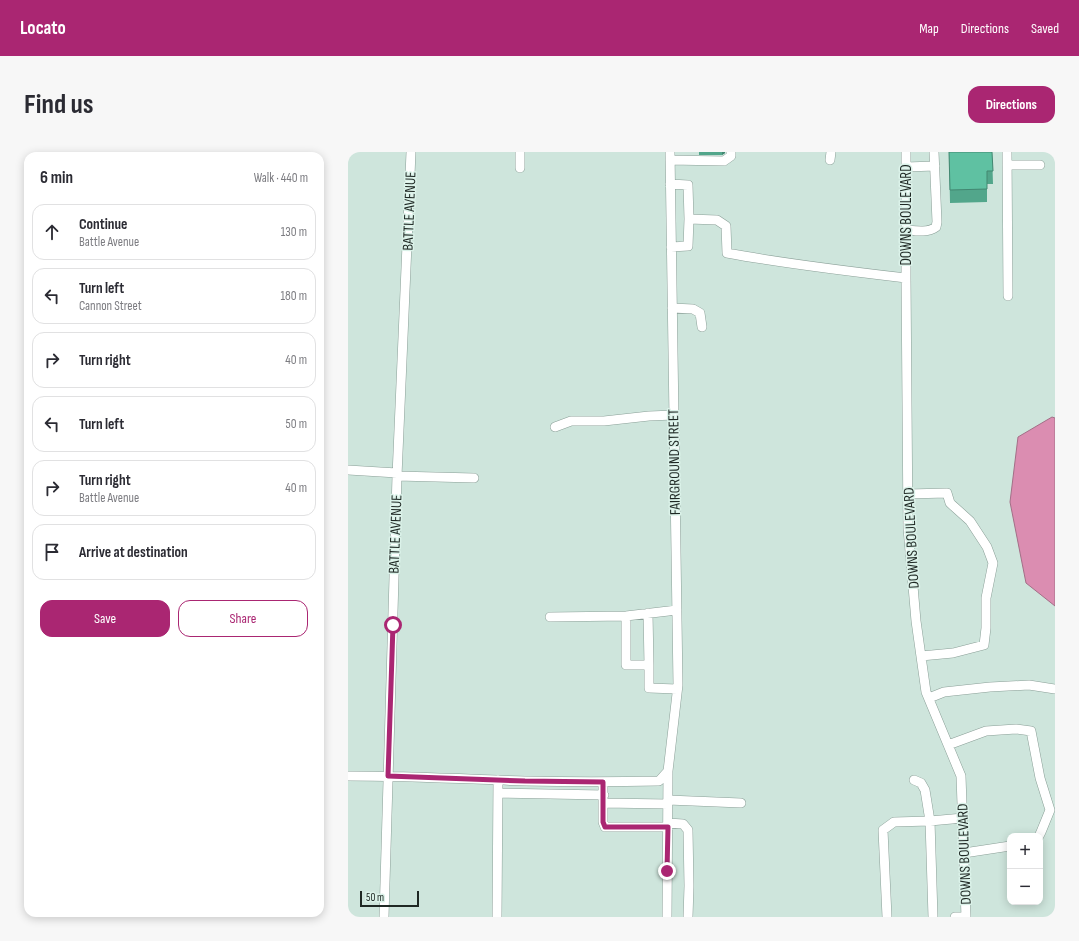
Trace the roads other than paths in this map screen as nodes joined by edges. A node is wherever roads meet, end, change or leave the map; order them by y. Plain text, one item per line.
1 (411, 152) edge
2 (520, 152) edge
3 (731, 152) edge
4 (906, 152) edge
5 (934, 152) edge
6 (1007, 152) edge
7 (670, 156) edge
8 (684, 156) edge
9 (694, 156) edge
10 (1007, 165) junction
11 (1040, 165) dead end
12 (935, 166) junction
13 (906, 167) junction
14 (520, 168) dead end
15 (670, 184) junction
16 (689, 219) junction
17 (906, 230) junction
18 (671, 247) junction
19 (906, 278) junction
20 (1008, 296) dead end
21 (672, 308) junction
22 (702, 327) dead end
23 (674, 415) junction
24 (555, 427) dead end
25 (348, 470) edge
26 (397, 474) junction
27 (474, 478) dead end
28 (908, 494) junction
29 (676, 610) junction
30 (648, 613) junction
31 (626, 616) junction
32 (550, 617) dead end
33 (921, 656) junction
34 (649, 666) junction
35 (677, 689) junction
36 (1055, 689) edge
37 (929, 698) junction
38 (948, 744) junction
39 (668, 771) junction
40 (348, 776) edge
41 (388, 776) junction
42 (498, 780) junction
43 (914, 780) dead end
44 (603, 782) junction
45 (498, 793) junction
46 (604, 799) junction
47 (668, 802) junction
48 (741, 803) dead end
49 (963, 818) junction
50 (930, 821) junction
51 (668, 825) junction
52 (1040, 833) edge
53 (1007, 846) edge
54 (964, 853) junction
55 (384, 917) edge
56 (496, 917) edge
57 (667, 917) edge
58 (688, 917) edge
59 (887, 917) edge
60 (933, 917) edge
61 (955, 917) edge
62 (966, 917) edge

1 - 26 street, BATTLE AVENUE
2 - 14 street
3 - 9 street
4 - 13 street, DOWNS BOULEVARD
5 - 12 street
6 - 10 street
7 - 8 street
7 - 15 street, FAIRGROUND STREET
8 - 9 street
10 - 11 street
10 - 20 street
12 - 13 street
12 - 17 street
13 - 17 street, DOWNS BOULEVARD
15 - 16 street
15 - 18 street, FAIRGROUND STREET
16 - 18 street
16 - 19 street
17 - 19 street, DOWNS BOULEVARD
18 - 21 street, FAIRGROUND STREET
19 - 28 street, DOWNS BOULEVARD
21 - 22 street
21 - 23 street, FAIRGROUND STREET
23 - 24 street
23 - 29 street, FAIRGROUND STREET
25 - 26 street
26 - 27 street
26 - 41 street, BATTLE AVENUE
28 - 33 street, DOWNS BOULEVARD
28 - 33 street
29 - 30 street
29 - 35 street, FAIRGROUND STREET
30 - 31 street
30 - 34 street
31 - 32 street
31 - 34 street
33 - 37 street, DOWNS BOULEVARD
34 - 35 street
35 - 39 street, FAIRGROUND STREET
36 - 37 street
37 - 38 street, DOWNS BOULEVARD
38 - 49 street, DOWNS BOULEVARD
38 - 52 street
39 - 44 street
39 - 47 street
40 - 41 street
41 - 42 street
41 - 55 street, BATTLE AVENUE
42 - 44 street
42 - 45 street
43 - 50 street
44 - 46 street
45 - 46 street
45 - 56 street
46 - 47 street
46 - 51 street
47 - 48 street
47 - 51 street
49 - 50 street
49 - 54 street, DOWNS BOULEVARD
50 - 59 street
50 - 60 street
51 - 57 street
51 - 58 street
53 - 54 street
54 - 62 street, DOWNS BOULEVARD
61 - 62 street

